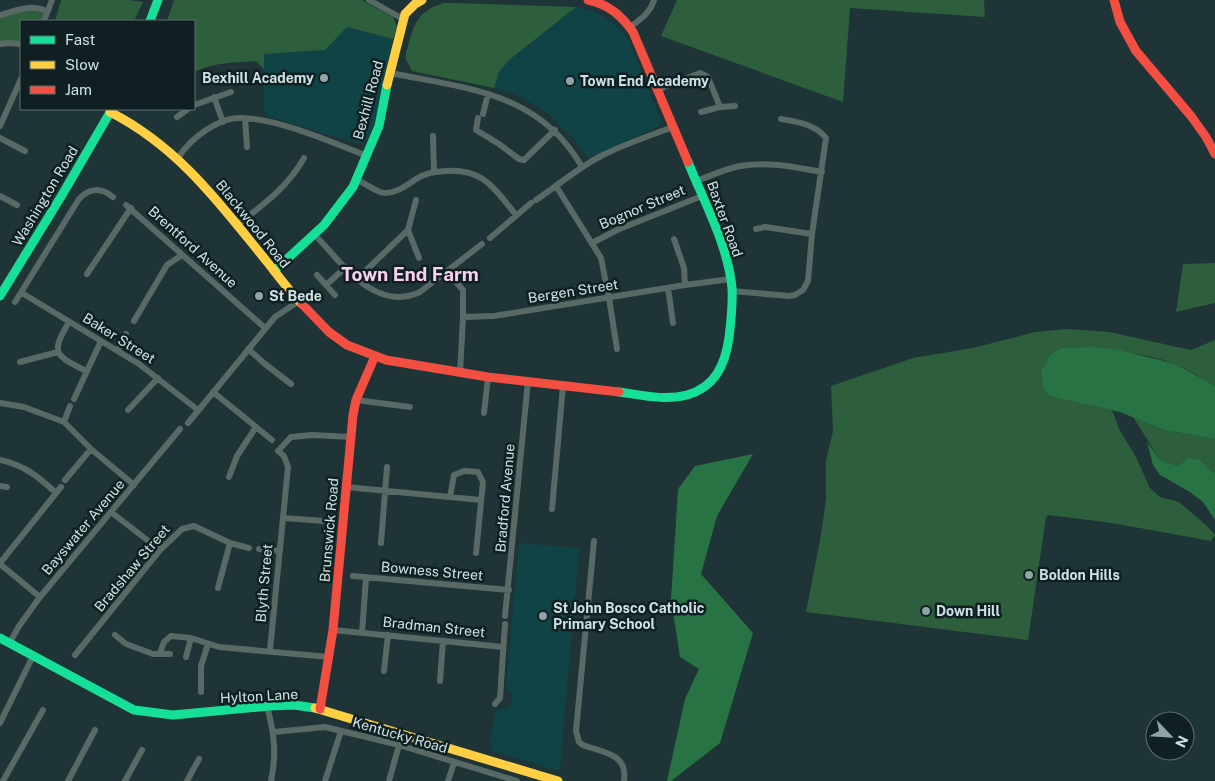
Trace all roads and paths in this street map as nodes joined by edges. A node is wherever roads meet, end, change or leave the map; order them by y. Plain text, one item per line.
1 (52, 0) edge
2 (158, 0) edge
3 (369, 0) edge
4 (422, 0) edge
5 (588, 0) edge
6 (654, 0) edge
7 (1114, 0) edge
8 (48, 11) junction
9 (0, 15) edge
10 (404, 19) junction
11 (44, 20) edge
12 (150, 20) edge
13 (630, 27) junction
14 (0, 44) edge
15 (20, 44) edge
16 (391, 73) junction
17 (20, 81) edge
18 (657, 90) junction
19 (231, 92) dead end
20 (488, 94) junction
21 (214, 97) junction
22 (195, 105) edge
23 (735, 106) dead end
24 (720, 107) junction
25 (111, 110) edge
26 (187, 110) edge
27 (701, 112) dead end
28 (177, 117) dead end
29 (245, 118) junction
30 (781, 119) dead end
31 (223, 122) junction
32 (0, 126) edge
33 (673, 127) junction
34 (555, 130) junction
35 (433, 136) dead end
36 (0, 138) edge
37 (247, 147) dead end
38 (25, 151) dead end
39 (1215, 154) edge
40 (367, 156) junction
41 (178, 158) junction
42 (304, 158) dead end
43 (582, 167) junction
44 (434, 172) junction
45 (822, 172) junction
46 (356, 179) junction
47 (696, 181) junction
48 (556, 186) junction
49 (0, 196) edge
50 (702, 196) junction
51 (113, 197) dead end
52 (416, 200) dead end
53 (17, 205) dead end
54 (516, 215) junction
55 (237, 225) junction
56 (756, 229) dead end
57 (408, 230) junction
58 (314, 234) junction
59 (812, 234) junction
60 (490, 238) dead end
61 (674, 239) dead end
62 (592, 243) junction
63 (482, 244) dead end
64 (182, 254) junction
65 (419, 258) dead end
66 (346, 267) junction
67 (274, 271) junction
68 (447, 271) junction
69 (87, 274) dead end
70 (317, 275) dead end
71 (358, 278) junction
72 (731, 279) junction
73 (326, 285) junction
74 (685, 285) junction
75 (668, 288) junction
76 (732, 292) junction
77 (22, 293) junction
78 (335, 295) dead end
79 (0, 296) edge
80 (609, 298) junction
81 (298, 301) junction
82 (15, 302) dead end
83 (464, 317) junction
84 (134, 321) dead end
85 (69, 322) junction
86 (673, 323) dead end
87 (265, 328) junction
88 (126, 334) dead end
89 (101, 341) junction
90 (248, 349) junction
91 (616, 349) dead end
92 (118, 350) junction
93 (58, 352) junction
94 (375, 356) junction
95 (20, 362) dead end
96 (86, 371) junction
97 (460, 373) junction
98 (488, 377) junction
99 (158, 378) junction
100 (528, 381) junction
101 (291, 384) dead end
102 (562, 386) junction
103 (213, 392) junction
104 (74, 399) dead end
105 (356, 400) junction
106 (0, 403) edge
107 (70, 406) dead end
108 (410, 407) dead end
109 (128, 410) dead end
110 (198, 410) junction
111 (484, 413) dead end
112 (64, 422) junction
113 (188, 423) dead end
114 (256, 427) junction
115 (180, 429) dead end
116 (351, 437) junction
117 (272, 440) dead end
118 (91, 449) junction
119 (0, 460) edge
120 (387, 468) dead end
121 (229, 477) dead end
122 (65, 480) dead end
123 (134, 485) junction
124 (346, 487) junction
125 (385, 491) junction
126 (450, 497) junction
127 (481, 500) junction
128 (552, 509) dead end
129 (111, 512) junction
130 (283, 518) junction
131 (324, 521) dead end
132 (594, 541) dead end
133 (230, 543) junction
134 (381, 543) dead end
135 (249, 548) dead end
136 (260, 549) dead end
137 (160, 550) junction
138 (280, 550) junction
139 (476, 553) dead end
140 (0, 563) edge
141 (353, 576) dead end
142 (366, 578) junction
143 (218, 588) dead end
144 (509, 590) junction
145 (40, 598) junction
146 (505, 616) dead end
147 (505, 624) dead end
148 (333, 630) junction
149 (362, 633) junction
150 (115, 635) dead end
151 (388, 635) junction
152 (0, 638) edge
153 (191, 638) junction
154 (443, 641) junction
155 (9, 644) junction
156 (208, 644) junction
157 (503, 646) junction
158 (270, 650) junction
159 (160, 653) junction
160 (170, 654) dead end
161 (75, 655) dead end
162 (33, 656) junction
163 (186, 657) dead end
164 (329, 657) junction
165 (384, 671) dead end
166 (440, 681) dead end
167 (201, 692) dead end
168 (496, 704) dead end
169 (267, 706) junction
170 (320, 709) junction
171 (43, 710) dead end
172 (0, 723) edge
173 (95, 730) dead end
174 (341, 731) junction
175 (274, 732) junction
176 (399, 745) junction
177 (142, 750) dead end
178 (199, 759) dead end
179 (454, 763) junction
180 (0, 779) edge
181 (500, 779) edge
182 (4, 781) edge
183 (68, 781) edge
184 (125, 781) edge
185 (186, 781) edge
186 (271, 781) edge
187 (326, 781) edge
188 (389, 781) edge
189 (448, 781) edge
190 (517, 781) edge
191 (555, 781) edge
192 (624, 781) edge

1 - 8 street
2 - 12 street
3 - 10 street
4 - 10 street, Bexhill Road
5 - 13 street
6 - 13 street
7 - 39 street
8 - 9 street
8 - 11 street
10 - 16 street, Bexhill Road
13 - 18 street, Baxter Road
14 - 15 street
16 - 20 street
16 - 40 street, Bexhill Road
17 - 32 street
18 - 24 street
18 - 33 street, Baxter Road
19 - 21 street
20 - 34 street
20 - 34 street
21 - 22 street
21 - 31 street
23 - 24 street
24 - 27 street
25 - 41 street, Blackwood Road
25 - 79 street, Washington Road
26 - 28 street
29 - 31 street
29 - 37 street
29 - 40 street
30 - 45 street
31 - 41 street
33 - 43 street
33 - 47 street, Baxter Road
34 - 43 street
35 - 44 street
36 - 38 street
40 - 46 street, Bexhill Road
41 - 55 street, Blackwood Road
42 - 55 street
43 - 48 street
44 - 46 street
44 - 54 street
45 - 47 street
45 - 59 street
46 - 58 street, Bexhill Road
47 - 50 street, Baxter Road
48 - 54 street
48 - 62 street
49 - 53 street
50 - 62 street, Bognor Street
50 - 72 street, Baxter Road
51 - 77 street
52 - 57 street
54 - 60 street
55 - 67 street, Blackwood Road
56 - 59 street
57 - 65 street
57 - 71 street
58 - 66 street
58 - 67 street, Bexhill Road
59 - 76 street
61 - 74 street
62 - 80 street
63 - 68 street
64 - 69 street, Brentford Avenue
64 - 84 street
64 - 87 street, Brentford Avenue
66 - 71 street
66 - 73 street
67 - 81 street, Blackwood Road
68 - 71 street
68 - 83 street
70 - 73 street
72 - 74 street, Bergen Street
72 - 76 street, Baxter Road
73 - 78 street
74 - 75 street, Bergen Street
75 - 80 street, Bergen Street
75 - 86 street
76 - 102 street, Baxter Road
77 - 82 street
77 - 85 street, Baker Street
80 - 83 street, Bergen Street
80 - 91 street
81 - 87 street
81 - 94 street, Blackwood Road
83 - 97 street
85 - 89 street, Baker Street
85 - 93 street
87 - 90 street
88 - 92 street
89 - 92 street, Baker Street
89 - 96 street
90 - 101 street
90 - 103 street
92 - 99 street, Baker Street
93 - 95 street
93 - 96 street
94 - 97 street, Blackwood Road
94 - 105 street, Brunswick Road
96 - 104 street
97 - 98 street, Baxter Road
98 - 100 street, Baxter Road
98 - 111 street
99 - 109 street
99 - 110 street, Baker Street
100 - 102 street, Baxter Road
100 - 144 street, Bradford Avenue
102 - 128 street
103 - 110 street
103 - 114 street
105 - 108 street
105 - 116 street, Brunswick Road
106 - 112 street
107 - 112 street
110 - 113 street
112 - 118 street
114 - 117 street
114 - 121 street
115 - 123 street, Bayswater Avenue
116 - 124 street, Brunswick Road
116 - 130 street, Blyth Street
118 - 122 street
118 - 123 street
119 - 140 street
120 - 125 street
123 - 129 street, Bayswater Avenue
124 - 125 street
124 - 148 street, Brunswick Road
125 - 126 street
125 - 134 street
126 - 127 street
126 - 127 street
127 - 139 street
129 - 137 street
129 - 145 street, Bayswater Avenue
130 - 131 street
130 - 138 street, Blyth Street
132 - 192 street
133 - 135 street, Bradshaw Street
133 - 137 street, Bradshaw Street
133 - 143 street
136 - 138 street
137 - 161 street, Bradshaw Street
138 - 158 street, Blyth Street
140 - 145 street
141 - 142 street, Bowness Street
142 - 144 street, Bowness Street
142 - 149 street, Bradman Street
144 - 146 street, Bradford Avenue
145 - 155 street, Bayswater Avenue
147 - 157 street
148 - 149 street, Bradman Street
148 - 164 street, Brunswick Road
149 - 151 street, Bradman Street
150 - 159 street
151 - 154 street, Bradman Street
151 - 165 street
152 - 155 street, Hylton Lane
153 - 156 street
153 - 159 street
153 - 163 street
154 - 157 street, Bradman Street
154 - 166 street
155 - 162 street, Hylton Lane
156 - 158 street
156 - 167 street
157 - 168 street
158 - 164 street
159 - 160 street
162 - 169 street, Hylton Lane
162 - 172 street
164 - 170 street, Brunswick Road
169 - 170 street, Hylton Lane
169 - 175 street
170 - 191 street, Hylton Lane
171 - 182 street
173 - 183 street
174 - 175 street, Kentucky Road
174 - 176 street, Kentucky Road
174 - 187 street
175 - 186 street
176 - 179 street, Kentucky Road
176 - 188 street
177 - 184 street
178 - 185 street
179 - 181 street, Kentucky Road
179 - 189 street
180 - 182 street
181 - 190 street, Kentucky Road

